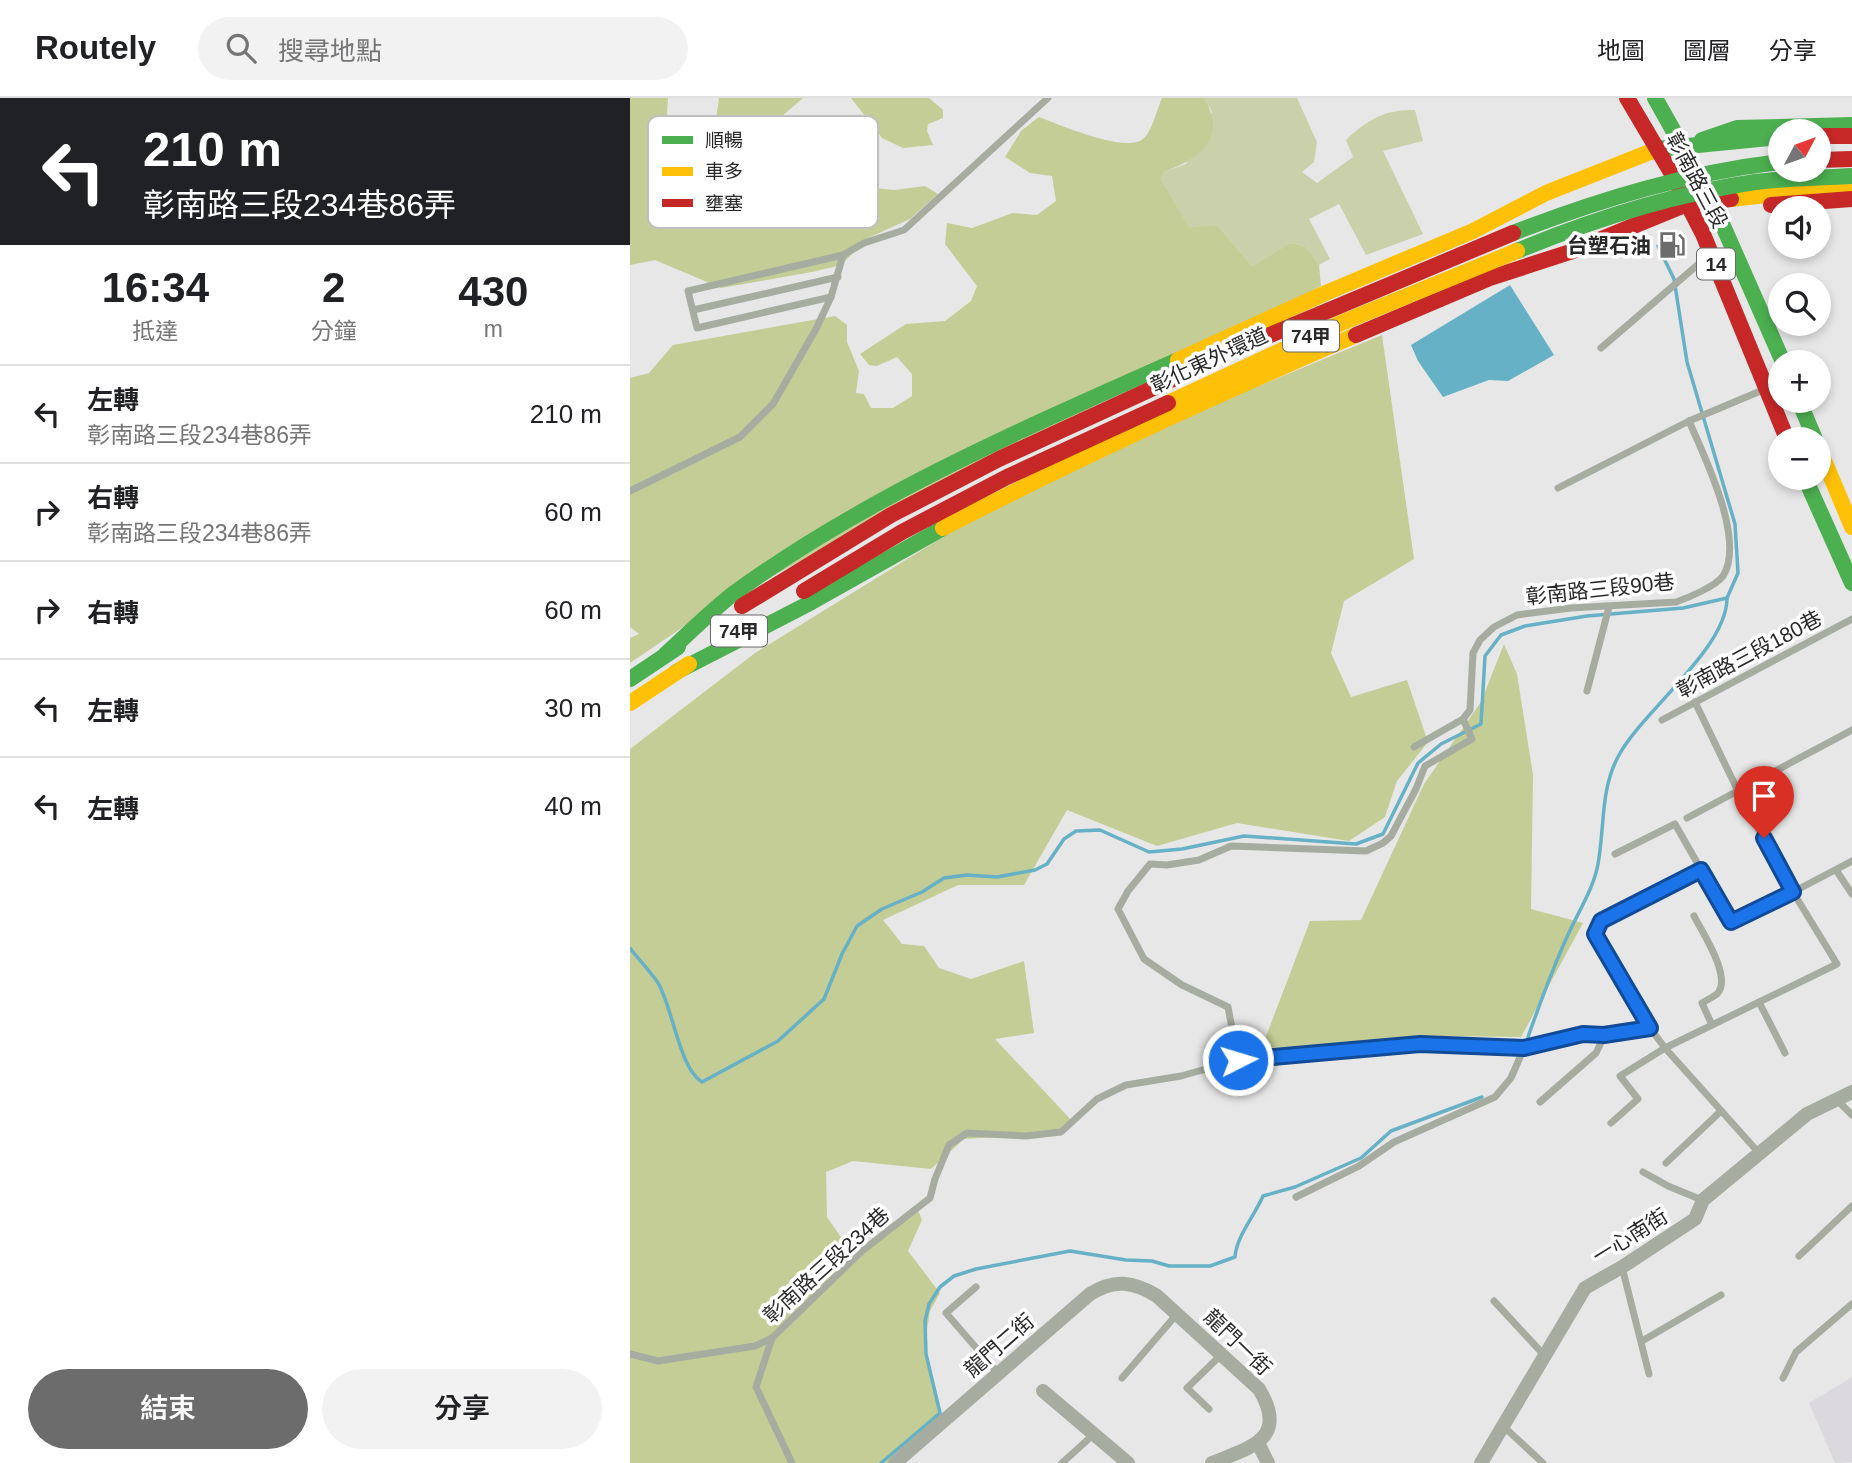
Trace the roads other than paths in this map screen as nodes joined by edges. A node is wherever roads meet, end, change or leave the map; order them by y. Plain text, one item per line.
1 (1048, 98) edge
2 (1627, 98) edge
3 (1655, 98) edge
4 (1852, 125) edge
5 (1831, 136) edge
6 (1852, 136) edge
7 (1768, 138) edge
8 (1685, 145) junction
9 (1657, 149) junction
10 (1852, 159) edge
11 (1831, 160) edge
12 (1768, 164) edge
13 (1852, 176) edge
14 (1852, 188) edge
15 (1852, 199) edge
16 (1713, 200) junction
17 (1686, 204) junction
18 (1712, 253) junction
19 (843, 255) junction
20 (838, 277) junction
21 (831, 297) junction
22 (693, 310) junction
23 (1601, 348) dead end
24 (1778, 350) edge
25 (1765, 389) junction
26 (1689, 421) junction
27 (1782, 427) edge
28 (1831, 477) edge
29 (1558, 488) dead end
30 (1810, 490) edge
31 (630, 491) edge
32 (1852, 527) edge
33 (1852, 583) edge
34 (1609, 607) junction
35 (1852, 620) edge
36 (666, 654) junction
37 (676, 672) junction
38 (630, 679) edge
39 (1587, 691) dead end
40 (1695, 702) junction
41 (630, 703) edge
42 (1463, 719) junction
43 (1662, 720) dead end
44 (1852, 730) edge
45 (1414, 747) dead end
46 (1738, 791) junction
47 (1687, 818) dead end
48 (1615, 855) dead end
49 (1852, 862) edge
50 (1701, 870) junction
51 (1836, 870) junction
52 (1793, 892) junction
53 (1852, 894) edge
54 (1694, 916) dead end
55 (1759, 1002) junction
56 (1712, 1025) junction
57 (1650, 1028) junction
58 (1604, 1035) junction
59 (1524, 1048) junction
60 (1665, 1048) junction
61 (1785, 1053) dead end
62 (1238, 1060) junction
63 (1852, 1092) edge
64 (1836, 1099) junction
65 (1540, 1102) dead end
66 (1721, 1111) junction
67 (1852, 1115) edge
68 (1611, 1123) dead end
69 (1759, 1153) junction
70 (1666, 1163) dead end
71 (1643, 1172) dead end
72 (1296, 1197) dead end
73 (1703, 1200) junction
74 (1852, 1206) edge
75 (1799, 1256) dead end
76 (1622, 1267) junction
77 (1142, 1286) joint
78 (976, 1287) dead end
79 (1721, 1296) dead end
80 (1494, 1301) dead end
81 (1852, 1304) edge
82 (1178, 1313) junction
83 (772, 1338) junction
84 (1642, 1341) junction
85 (630, 1354) edge
86 (1222, 1354) junction
87 (1544, 1355) junction
88 (998, 1373) junction
89 (1649, 1374) dead end
90 (1122, 1378) dead end
91 (1783, 1378) dead end
92 (1043, 1391) dead end
93 (1209, 1409) dead end
94 (1502, 1425) junction
95 (1094, 1434) junction
96 (1258, 1443) junction
97 (792, 1463) edge
98 (895, 1463) edge
99 (1062, 1463) edge
100 (1128, 1463) edge
101 (1212, 1463) edge
102 (1268, 1463) edge
103 (1480, 1463) edge
104 (1543, 1463) edge

1 - 19 lane
2 - 9 main road, 彰南路三段 / 14
3 - 8 main road, 彰南路三段 / 14
4 - 8 main road
5 - 6 main road
7 - 8 main road
8 - 9 main road
8 - 16 main road, 彰南路三段 / 14
9 - 17 main road, 彰南路三段 / 14
9 - 36 main road, 74甲
10 - 11 main road
12 - 36 main road, 彰化東外環道 / 74甲, bridge
13 - 37 main road, 彰化東外環道 / 74甲, bridge
14 - 16 main road
15 - 16 main road
16 - 17 main road
16 - 24 main road, 彰南路三段 / 14
17 - 18 main road, 彰南路三段 / 14
17 - 37 main road, 74甲
18 - 23 lane
18 - 25 main road, 彰南路三段 / 14
19 - 20 lane
19 - 22 lane
20 - 21 lane
20 - 22 lane
21 - 22 lane
21 - 31 lane
25 - 26 lane
25 - 27 main road, 彰南路三段 / 14
26 - 29 lane
26 - 34 lane, 彰南路三段90巷
28 - 32 main road
30 - 33 main road
34 - 39 lane
34 - 42 lane, 彰南路三段90巷
35 - 40 lane, 彰南路三段180巷
36 - 38 main road, 彰化東外環道 / 74甲
37 - 41 main road, 彰化東外環道 / 74甲
40 - 43 lane, 彰南路三段180巷
40 - 46 lane
42 - 45 lane
42 - 62 lane, 彰南路三段90巷
44 - 46 lane
46 - 47 lane
46 - 52 lane
48 - 50 lane
49 - 51 lane
50 - 52 lane
50 - 57 lane
51 - 52 lane
51 - 53 lane
52 - 55 lane
54 - 56 lane
55 - 56 lane
55 - 61 lane
56 - 60 lane
57 - 58 lane, 彰南路三段234巷
57 - 60 lane
58 - 59 lane, 彰南路三段234巷
58 - 65 lane
59 - 62 lane, 彰南路三段234巷
59 - 72 lane
60 - 66 lane
60 - 68 lane
62 - 83 lane, 彰南路三段234巷
63 - 64 street, 一心南街
64 - 67 lane
64 - 69 street, 一心南街
66 - 69 lane
66 - 70 lane
69 - 73 street, 一心南街
71 - 73 lane
73 - 76 street, 一心南街
74 - 75 lane
76 - 84 lane
76 - 87 street, 一心南街
77 - 82 street, 龍門一街
77 - 88 street, 龍門二街
78 - 88 lane
79 - 84 lane
80 - 87 lane
81 - 91 lane
82 - 86 street, 龍門一街
82 - 90 lane
83 - 85 lane, 彰南路三段234巷
83 - 97 lane
84 - 89 lane
86 - 93 lane
86 - 96 street, 龍門一街
87 - 94 street, 一心南街
88 - 98 street, 龍門二街
92 - 95 street
94 - 103 street, 一心南街
94 - 104 lane
95 - 99 lane
95 - 100 street
96 - 101 street
96 - 102 street

